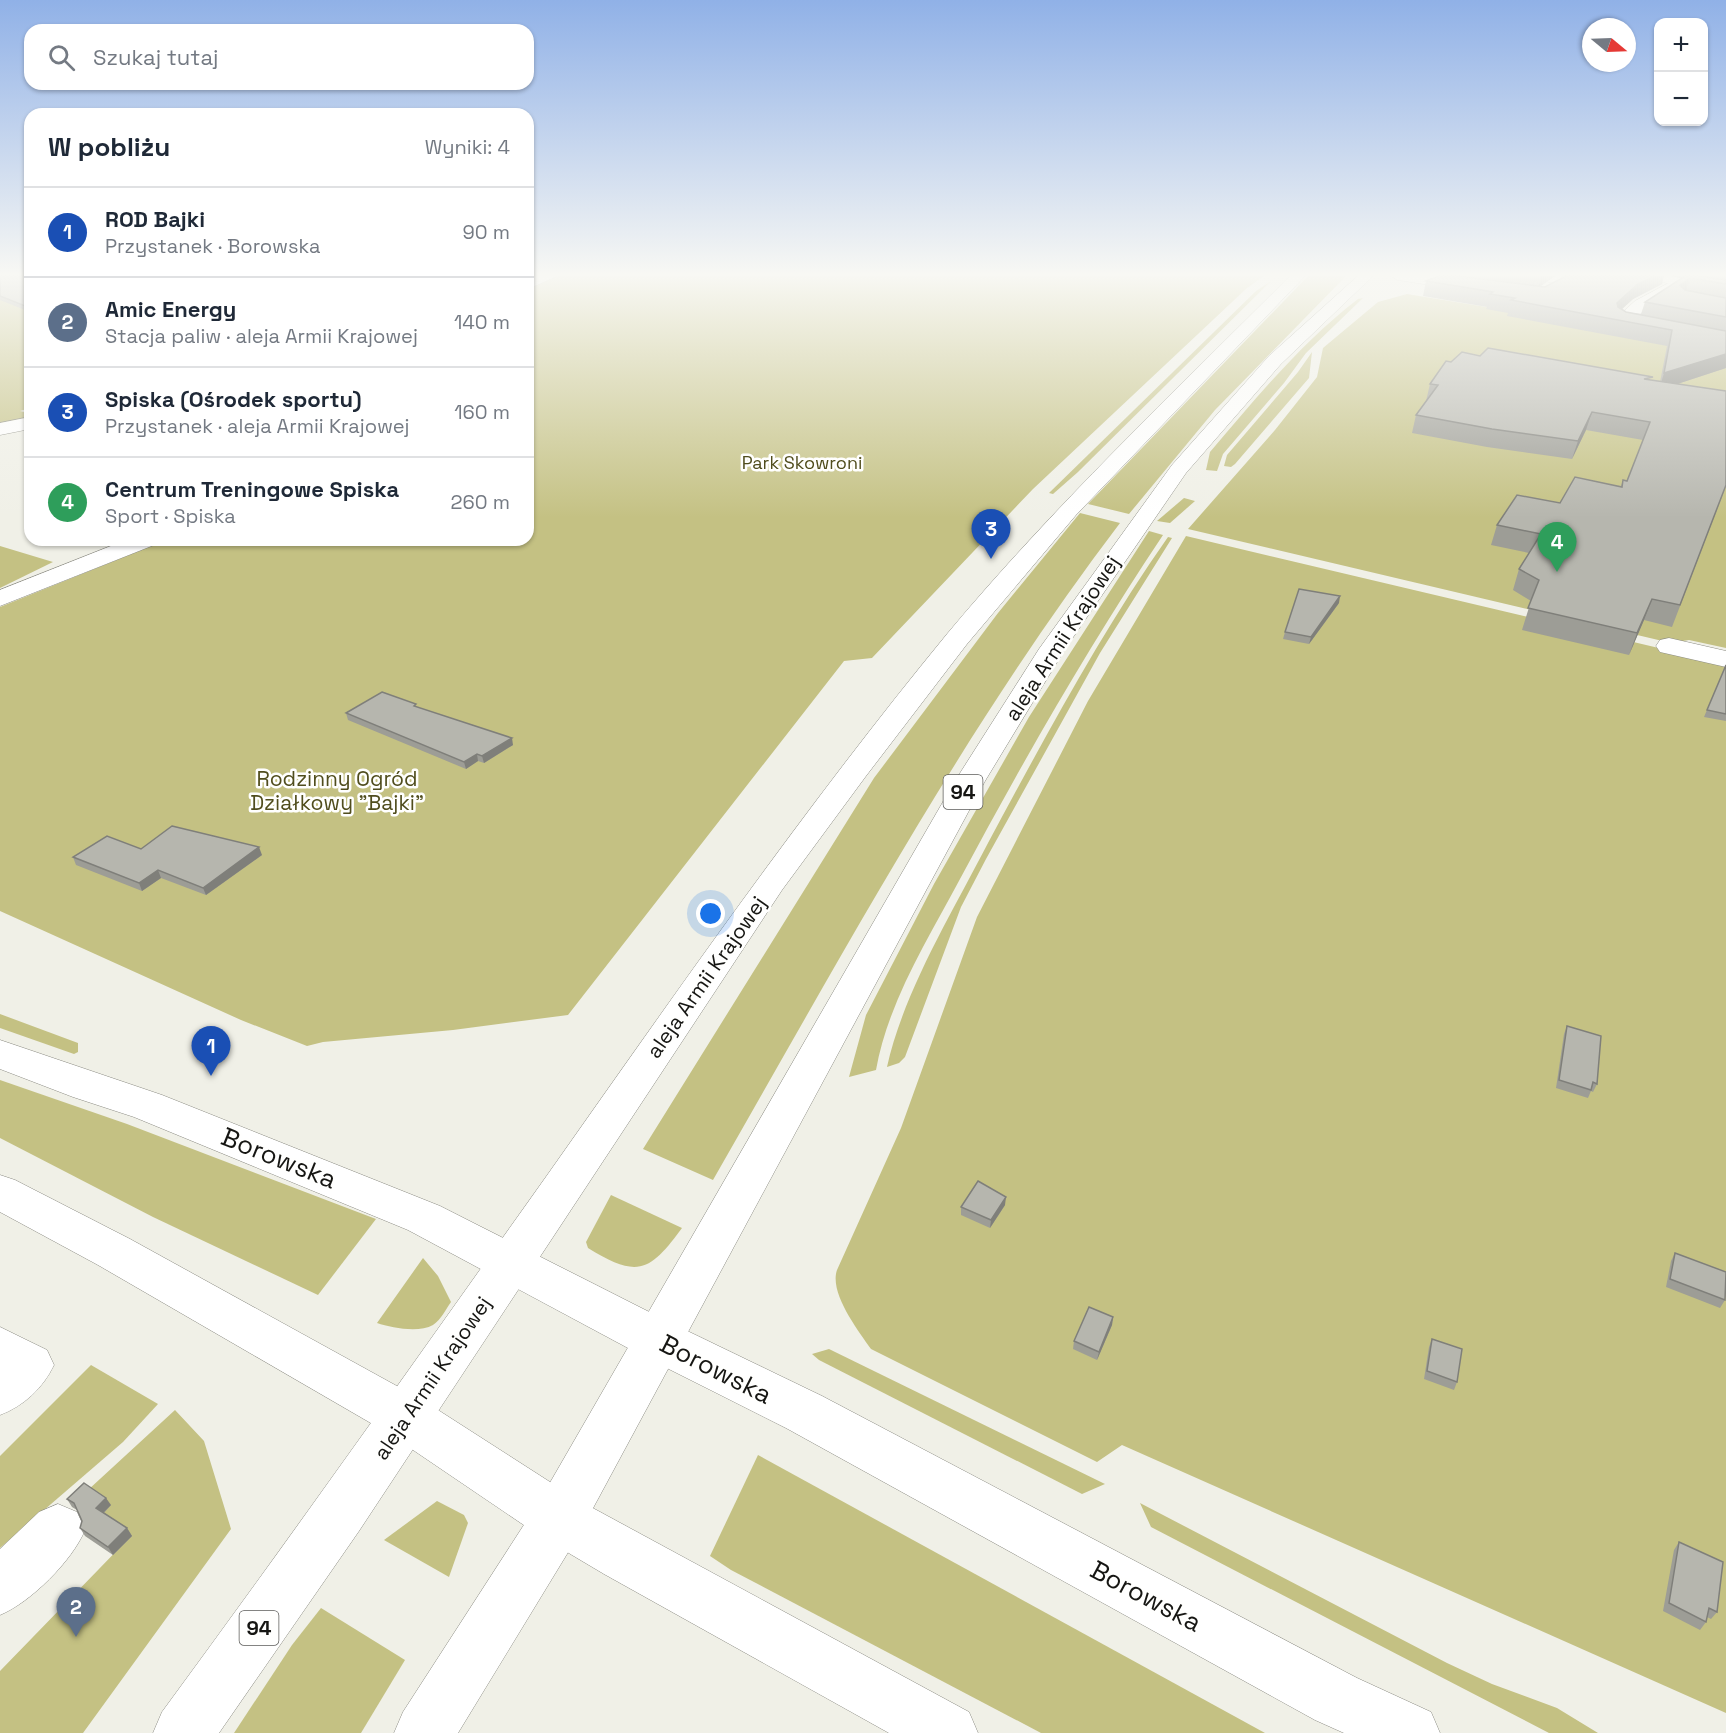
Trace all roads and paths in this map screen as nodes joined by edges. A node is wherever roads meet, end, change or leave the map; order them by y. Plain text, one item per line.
1 (1218, 357) edge
2 (1278, 357) edge
3 (24, 424) edge
4 (1, 429) edge
5 (24, 438) edge
6 (131, 546) edge
7 (0, 599) edge
8 (1669, 646) dead end
9 (1726, 659) edge
10 (0, 1054) edge
11 (0, 1192) edge
12 (510, 1263) junction
13 (658, 1340) junction
14 (0, 1348) edge
15 (0, 1393) edge
16 (406, 1417) junction
17 (559, 1518) junction
18 (58, 1530) dead end
19 (0, 1587) edge
20 (183, 1733) edge
21 (424, 1733) edge
22 (948, 1733) edge
23 (1410, 1733) edge

1 - 12 main road, aleja Armii Krajowej / 94
2 - 13 main road, aleja Armii Krajowej / 94
3 - 4 main road
4 - 5 main road
6 - 7 main road
8 - 9 main road
10 - 12 main road, Borowska
11 - 16 main road
12 - 13 main road, Borowska
12 - 16 main road, aleja Armii Krajowej / 94
13 - 17 main road, aleja Armii Krajowej / 94
13 - 23 main road, Borowska
14 - 15 main road
16 - 17 main road
16 - 20 main road, aleja Armii Krajowej / 94
17 - 21 main road, aleja Armii Krajowej / 94
17 - 22 main road
18 - 19 main road

